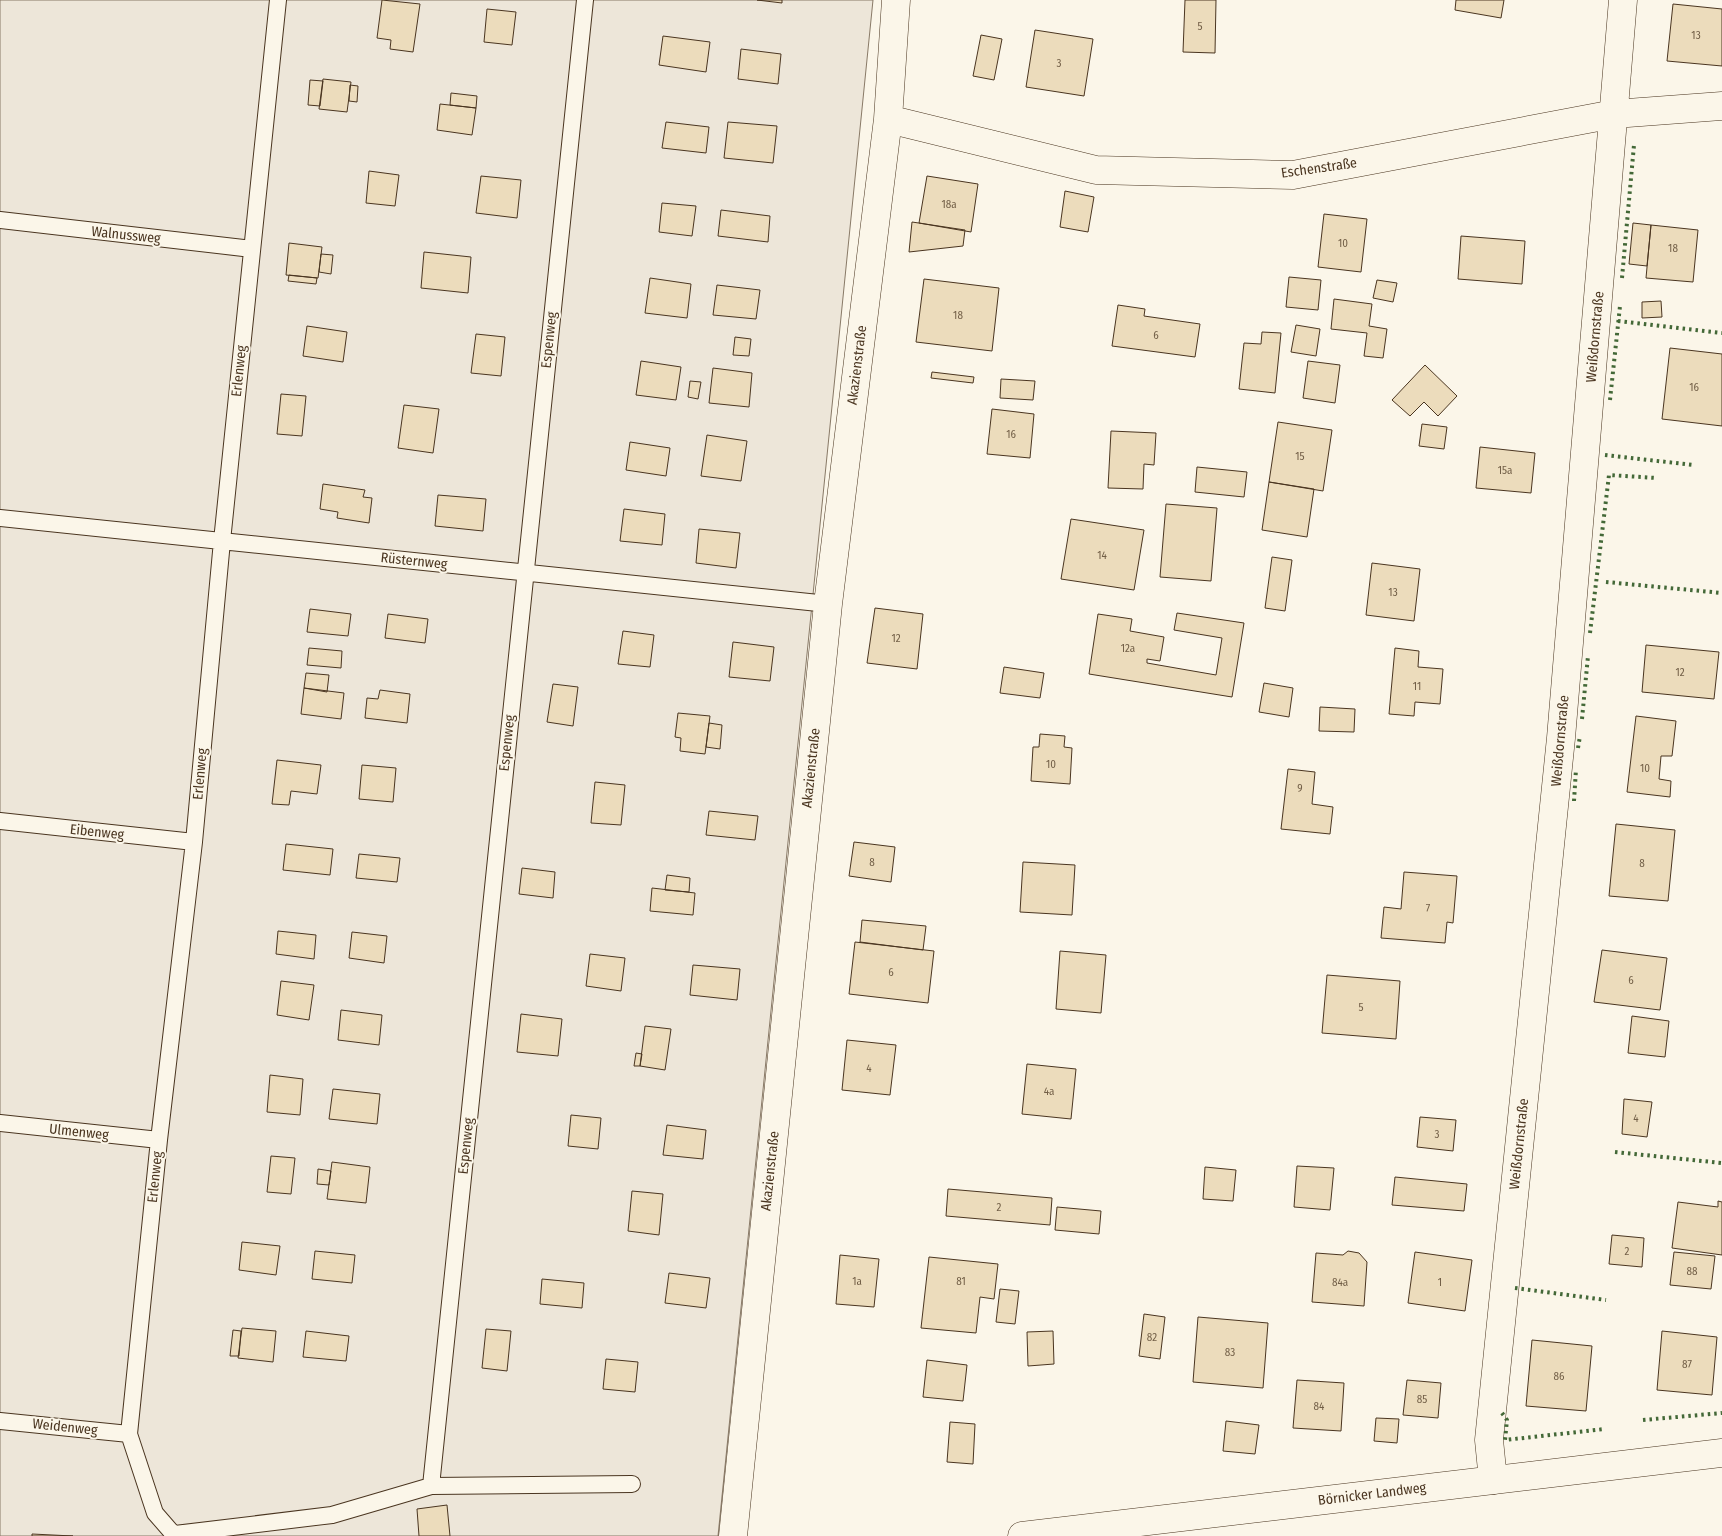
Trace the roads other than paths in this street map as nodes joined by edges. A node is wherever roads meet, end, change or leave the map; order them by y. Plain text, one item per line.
1 (278, 0) edge
2 (585, 0) edge
3 (896, 0) edge
4 (1624, 0) edge
5 (1722, 106) edge
6 (1614, 114) junction
7 (888, 119) junction
8 (0, 220) edge
9 (252, 249) junction
10 (0, 518) edge
11 (222, 542) junction
12 (524, 572) junction
13 (828, 604) junction
14 (0, 821) edge
15 (194, 842) junction
16 (0, 1123) edge
17 (159, 1140) junction
18 (0, 1421) edge
19 (129, 1434) junction
20 (1722, 1453) edge
21 (1493, 1480) junction
22 (632, 1484) dead end
23 (431, 1486) junction
24 (175, 1535) edge
25 (733, 1536) edge
26 (1022, 1536) edge

1 - 9 lane, Erlenweg
2 - 12 lane, Espenweg
3 - 7 street, Akazienstraße
4 - 6 street, Weißdornstraße
5 - 6 street, Eschenstraße
6 - 7 street, Eschenstraße
6 - 21 street, Weißdornstraße
7 - 13 street, Akazienstraße
8 - 9 lane, Walnussweg
9 - 11 lane, Erlenweg
10 - 11 lane, Rüsternweg
11 - 12 lane, Rüsternweg
11 - 15 lane, Erlenweg
12 - 13 lane, Rüsternweg
12 - 23 lane, Espenweg
13 - 25 street, Akazienstraße
14 - 15 lane, Eibenweg
15 - 17 lane, Erlenweg
16 - 17 lane, Ulmenweg
17 - 19 lane, Erlenweg
18 - 19 lane, Weidenweg
19 - 24 lane, Erlenweg
20 - 21 street, Börnicker Landweg
21 - 26 street, Börnicker Landweg
22 - 23 lane
23 - 24 lane

